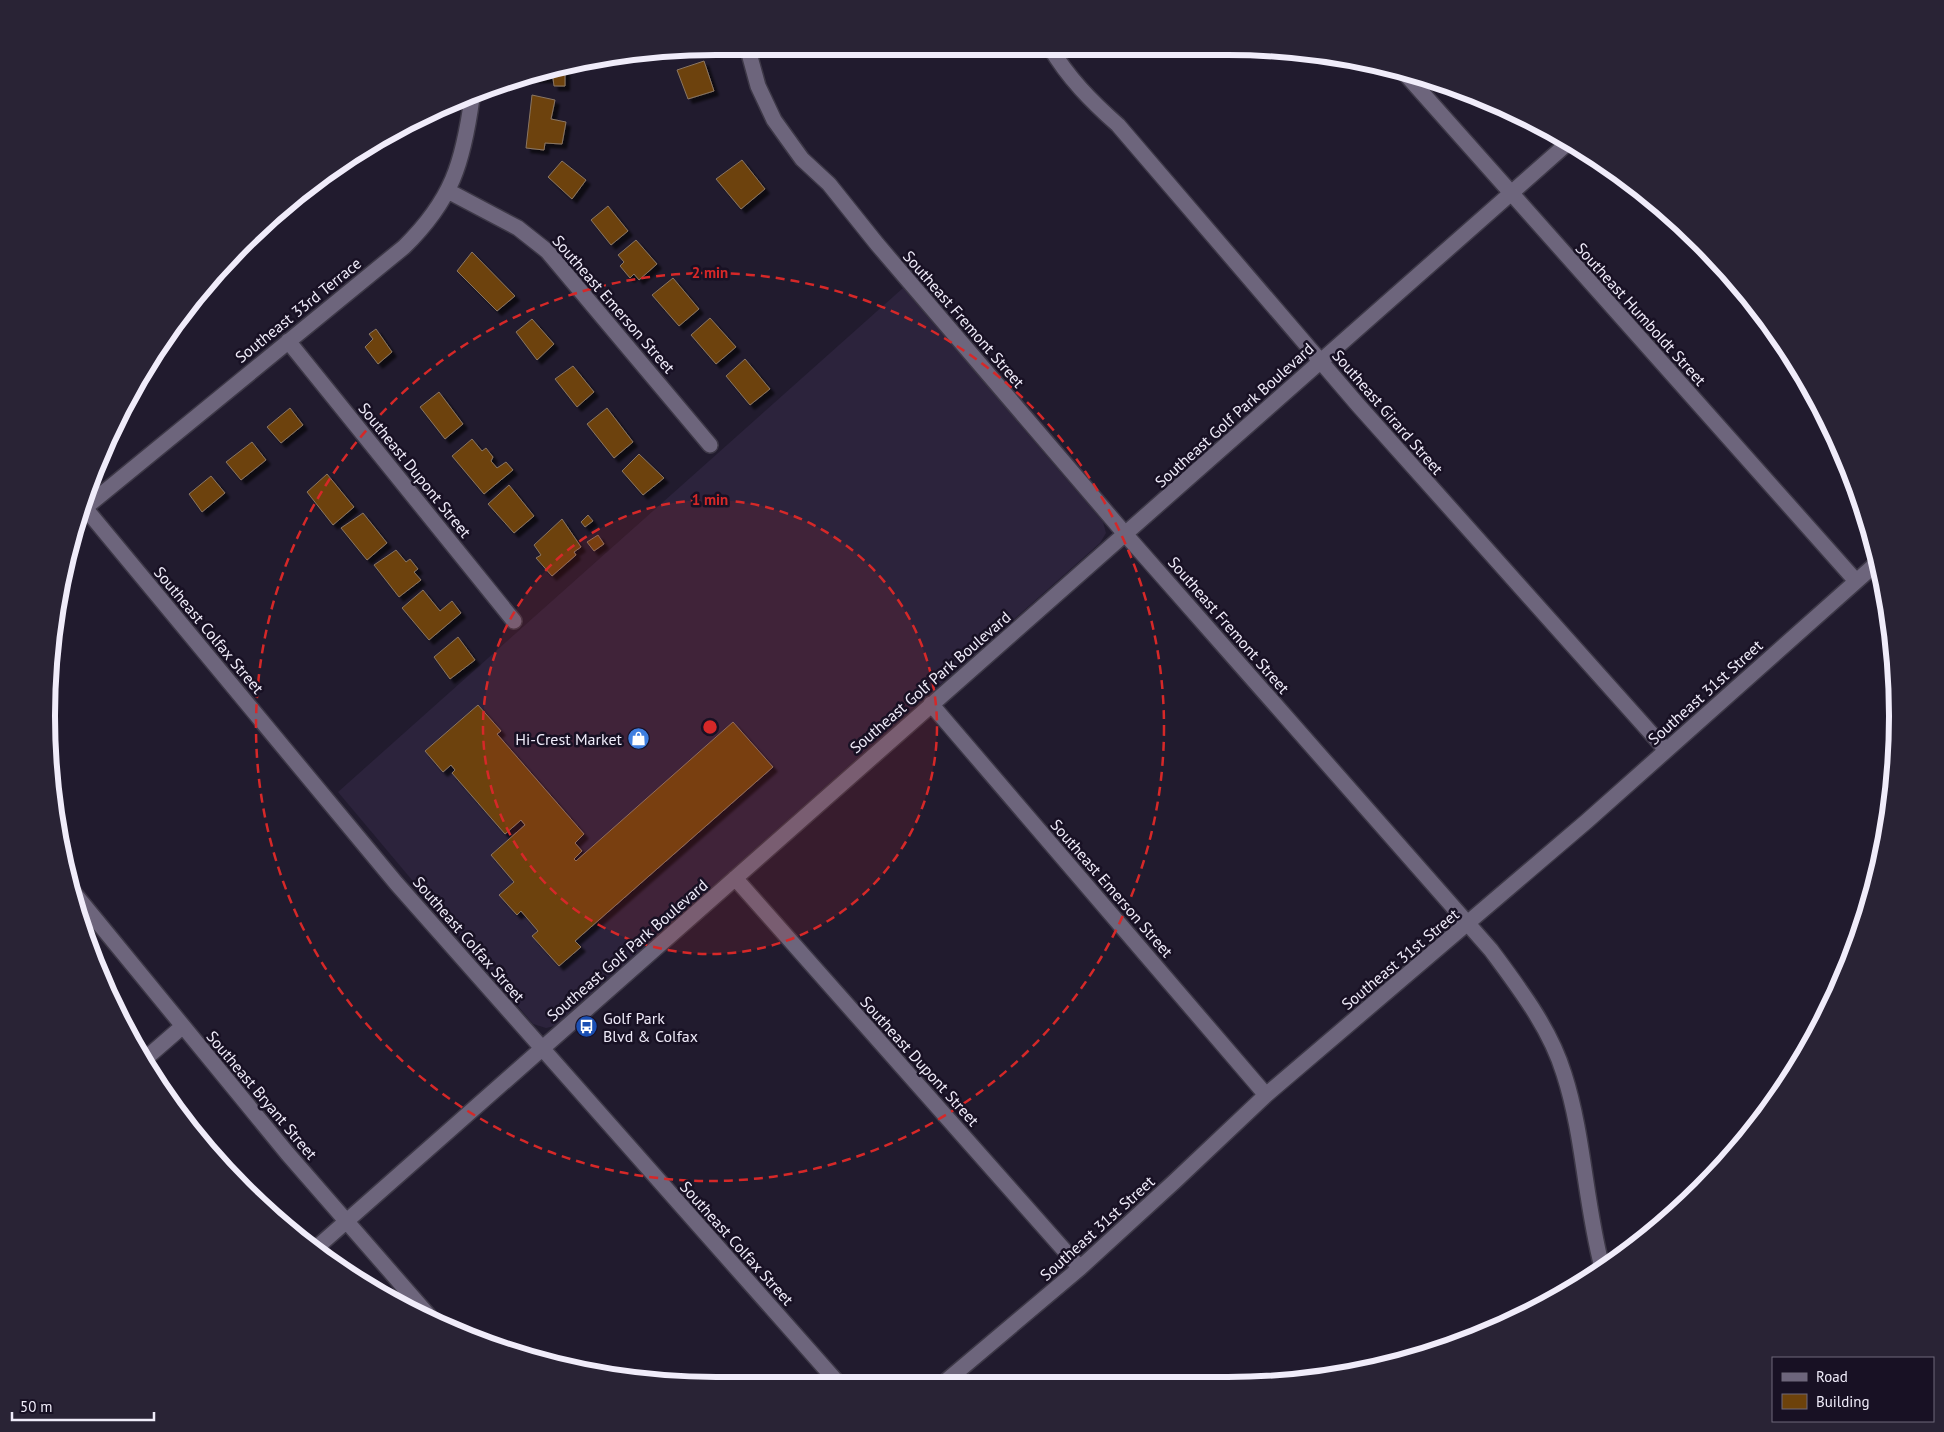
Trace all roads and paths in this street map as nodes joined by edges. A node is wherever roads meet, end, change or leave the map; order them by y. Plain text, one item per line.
1 (749, 55) edge
2 (1056, 55) edge
3 (1412, 82) edge
4 (471, 102) edge
5 (1564, 147) edge
6 (448, 191) junction
7 (1511, 193) junction
8 (288, 341) junction
9 (1320, 361) junction
10 (710, 445) dead end
11 (90, 505) edge
12 (88, 511) edge
13 (1126, 535) junction
14 (1871, 568) edge
15 (1856, 581) junction
16 (514, 621) dead end
17 (931, 704) junction
18 (1666, 750) junction
19 (735, 878) junction
20 (83, 904) edge
21 (1468, 924) junction
22 (182, 1026) junction
23 (542, 1048) junction
24 (149, 1055) edge
25 (1266, 1095) junction
26 (346, 1221) junction
27 (319, 1244) edge
28 (1601, 1262) edge
29 (1080, 1268) junction
30 (422, 1308) edge
31 (833, 1377) edge
32 (951, 1377) edge

1 - 13 street, Southeast Fremont Street
2 - 9 street, Southeast Girard Street
3 - 7 street, Southeast Humboldt Street
4 - 6 street, Southeast 33rd Terrace
5 - 7 street, Southeast Golf Park Boulevard
6 - 8 street, Southeast 33rd Terrace
6 - 10 street, Southeast Emerson Street
7 - 9 street, Southeast Golf Park Boulevard
7 - 15 street, Southeast Humboldt Street
8 - 11 street, Southeast 33rd Terrace
8 - 16 street, Southeast Dupont Street
9 - 13 street, Southeast Golf Park Boulevard
9 - 18 street, Southeast Girard Street
12 - 23 street, Southeast Colfax Street
13 - 17 street, Southeast Golf Park Boulevard
13 - 21 street, Southeast Fremont Street
14 - 15 street, Southeast 31st Street
15 - 18 street, Southeast 31st Street
17 - 19 street, Southeast Golf Park Boulevard
17 - 25 street, Southeast Emerson Street
18 - 21 street, Southeast 31st Street
19 - 23 street, Southeast Golf Park Boulevard
19 - 29 street, Southeast Dupont Street
20 - 22 street, Southeast Bryant Street
21 - 25 street, Southeast 31st Street
21 - 28 street, Southeast Fremont Street
22 - 24 street
22 - 26 street, Southeast Bryant Street
23 - 26 street, Southeast Golf Park Boulevard
23 - 31 street, Southeast Colfax Street
25 - 29 street, Southeast 31st Street
26 - 27 street, Southeast Golf Park Boulevard
26 - 30 street, Southeast Bryant Street
29 - 32 street, Southeast 31st Street

